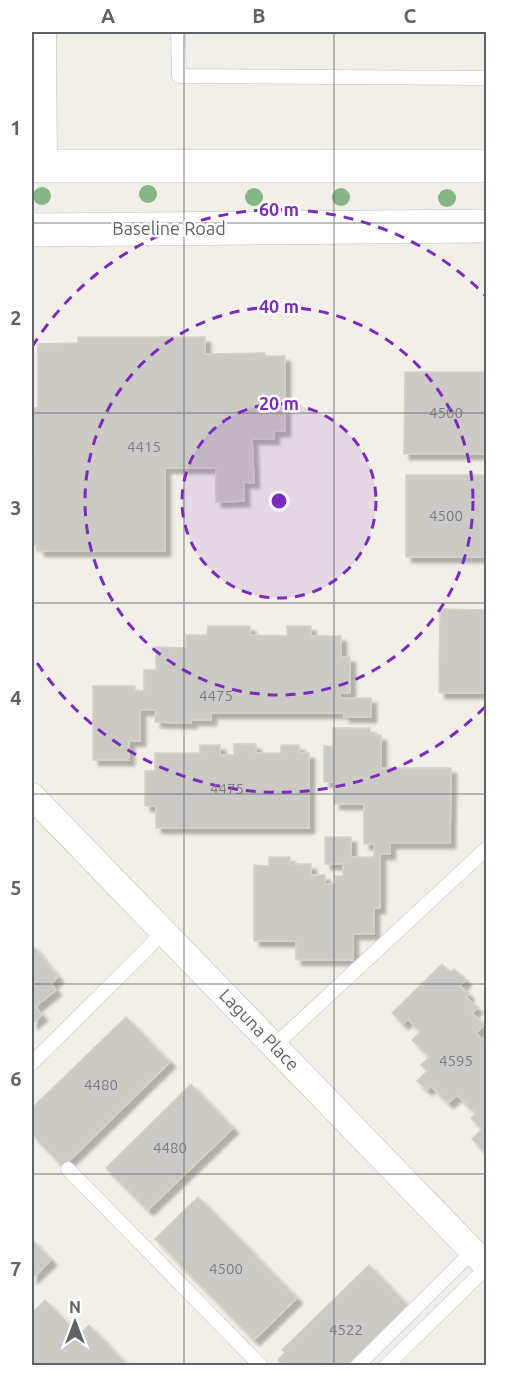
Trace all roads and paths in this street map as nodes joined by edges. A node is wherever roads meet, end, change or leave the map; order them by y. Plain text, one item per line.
1 (43, 32) edge
2 (178, 32) edge
3 (486, 78) edge
4 (37, 90) edge
5 (38, 166) edge
6 (486, 166) edge
7 (486, 226) edge
8 (32, 230) edge
9 (32, 796) edge
10 (486, 849) edge
11 (163, 931) junction
12 (274, 1046) junction
13 (32, 1063) edge
14 (68, 1169) dead end
15 (482, 1262) edge
16 (261, 1365) edge
17 (357, 1365) edge
18 (386, 1365) edge

1 - 4 street
2 - 3 lane
4 - 5 street
5 - 6 main road
7 - 8 main road, Baseline Road
9 - 11 street, Laguna Place
10 - 12 lane
11 - 12 street, Laguna Place
11 - 13 lane
12 - 15 street, Laguna Place
14 - 16 lane
15 - 17 lane
15 - 18 lane

